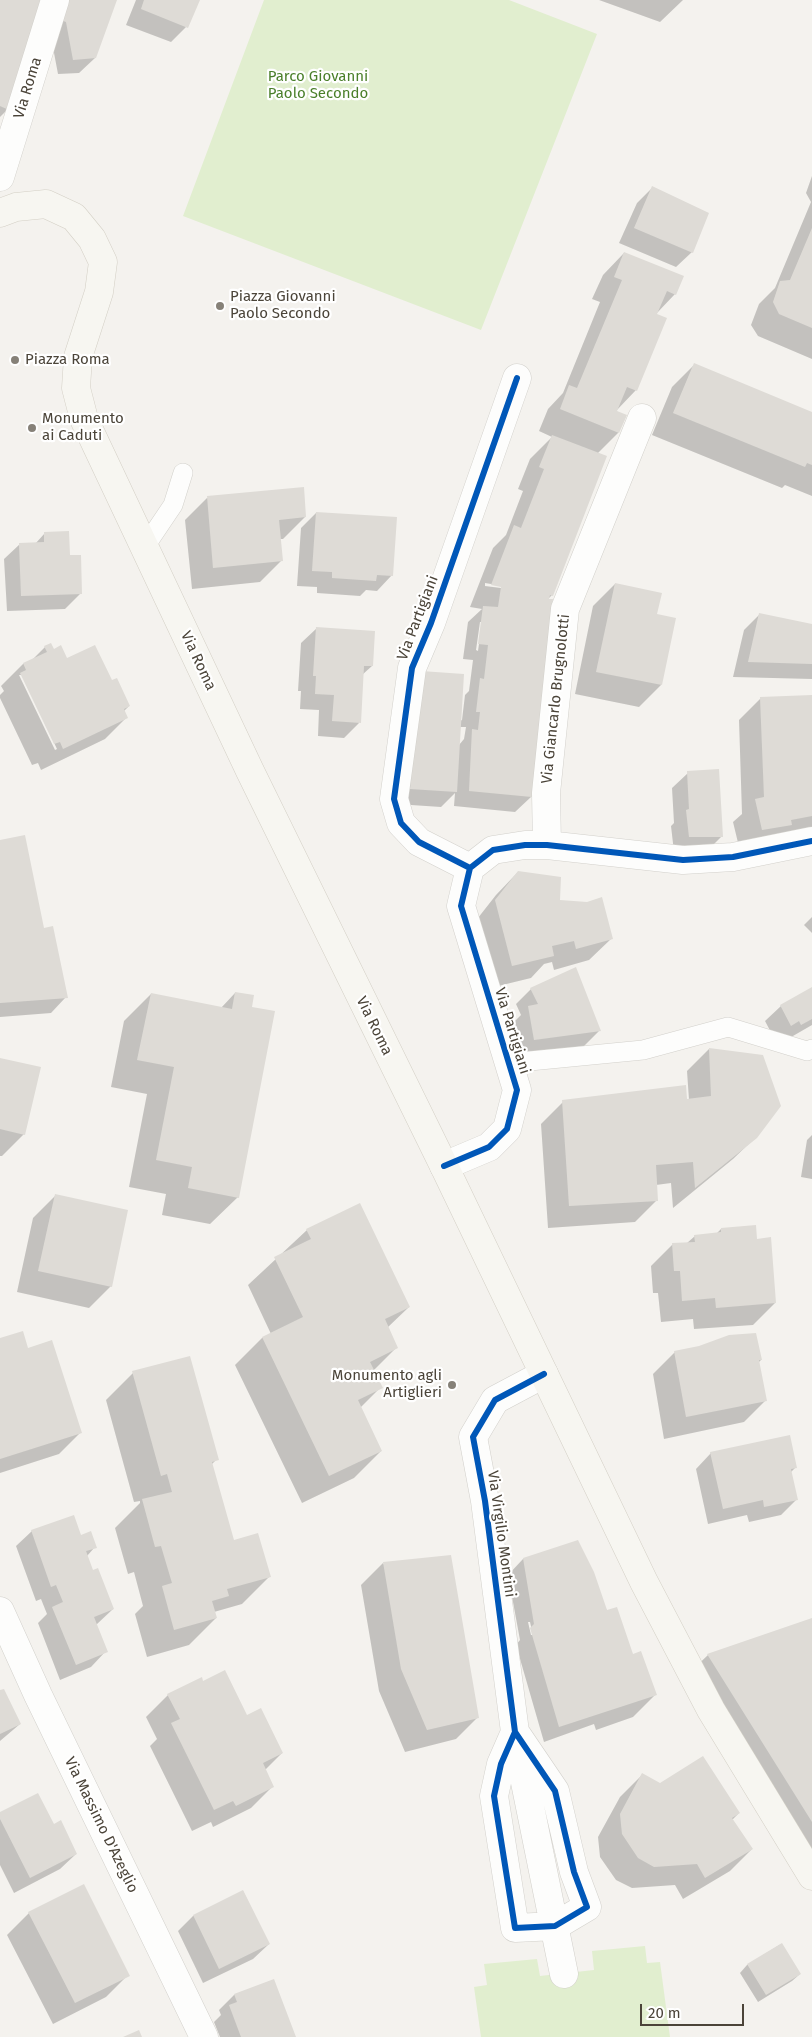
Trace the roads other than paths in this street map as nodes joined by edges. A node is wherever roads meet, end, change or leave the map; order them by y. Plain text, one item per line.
1 (56, 0) edge
2 (0, 177) edge
3 (0, 213) edge
4 (517, 378) dead end
5 (642, 418) dead end
6 (183, 473) dead end
7 (144, 548) junction
8 (812, 841) edge
9 (548, 845) junction
10 (470, 868) junction
11 (812, 1048) edge
12 (509, 1062) junction
13 (444, 1166) junction
14 (544, 1374) junction
15 (0, 1611) edge
16 (515, 1732) junction
17 (812, 1876) edge
18 (556, 1926) junction
19 (564, 1974) dead end
20 (204, 2037) edge

1 - 2 street, Via Roma
3 - 7 main road, Via Roma
4 - 10 street, Via Partigiani
5 - 9 street, Via Giancarlo Brugnolotti
6 - 7 lane
7 - 13 main road, Via Roma
8 - 9 street
9 - 10 street
10 - 12 street, Via Partigiani
11 - 12 lane
12 - 13 street, Via Partigiani
13 - 14 main road
14 - 16 street, Via Virgilio Montini
14 - 17 main road
15 - 20 street, Via Massimo D'Azeglio
16 - 18 street, Via Virgilio Montini
16 - 18 street, Via Virgilio Montini
18 - 19 street

